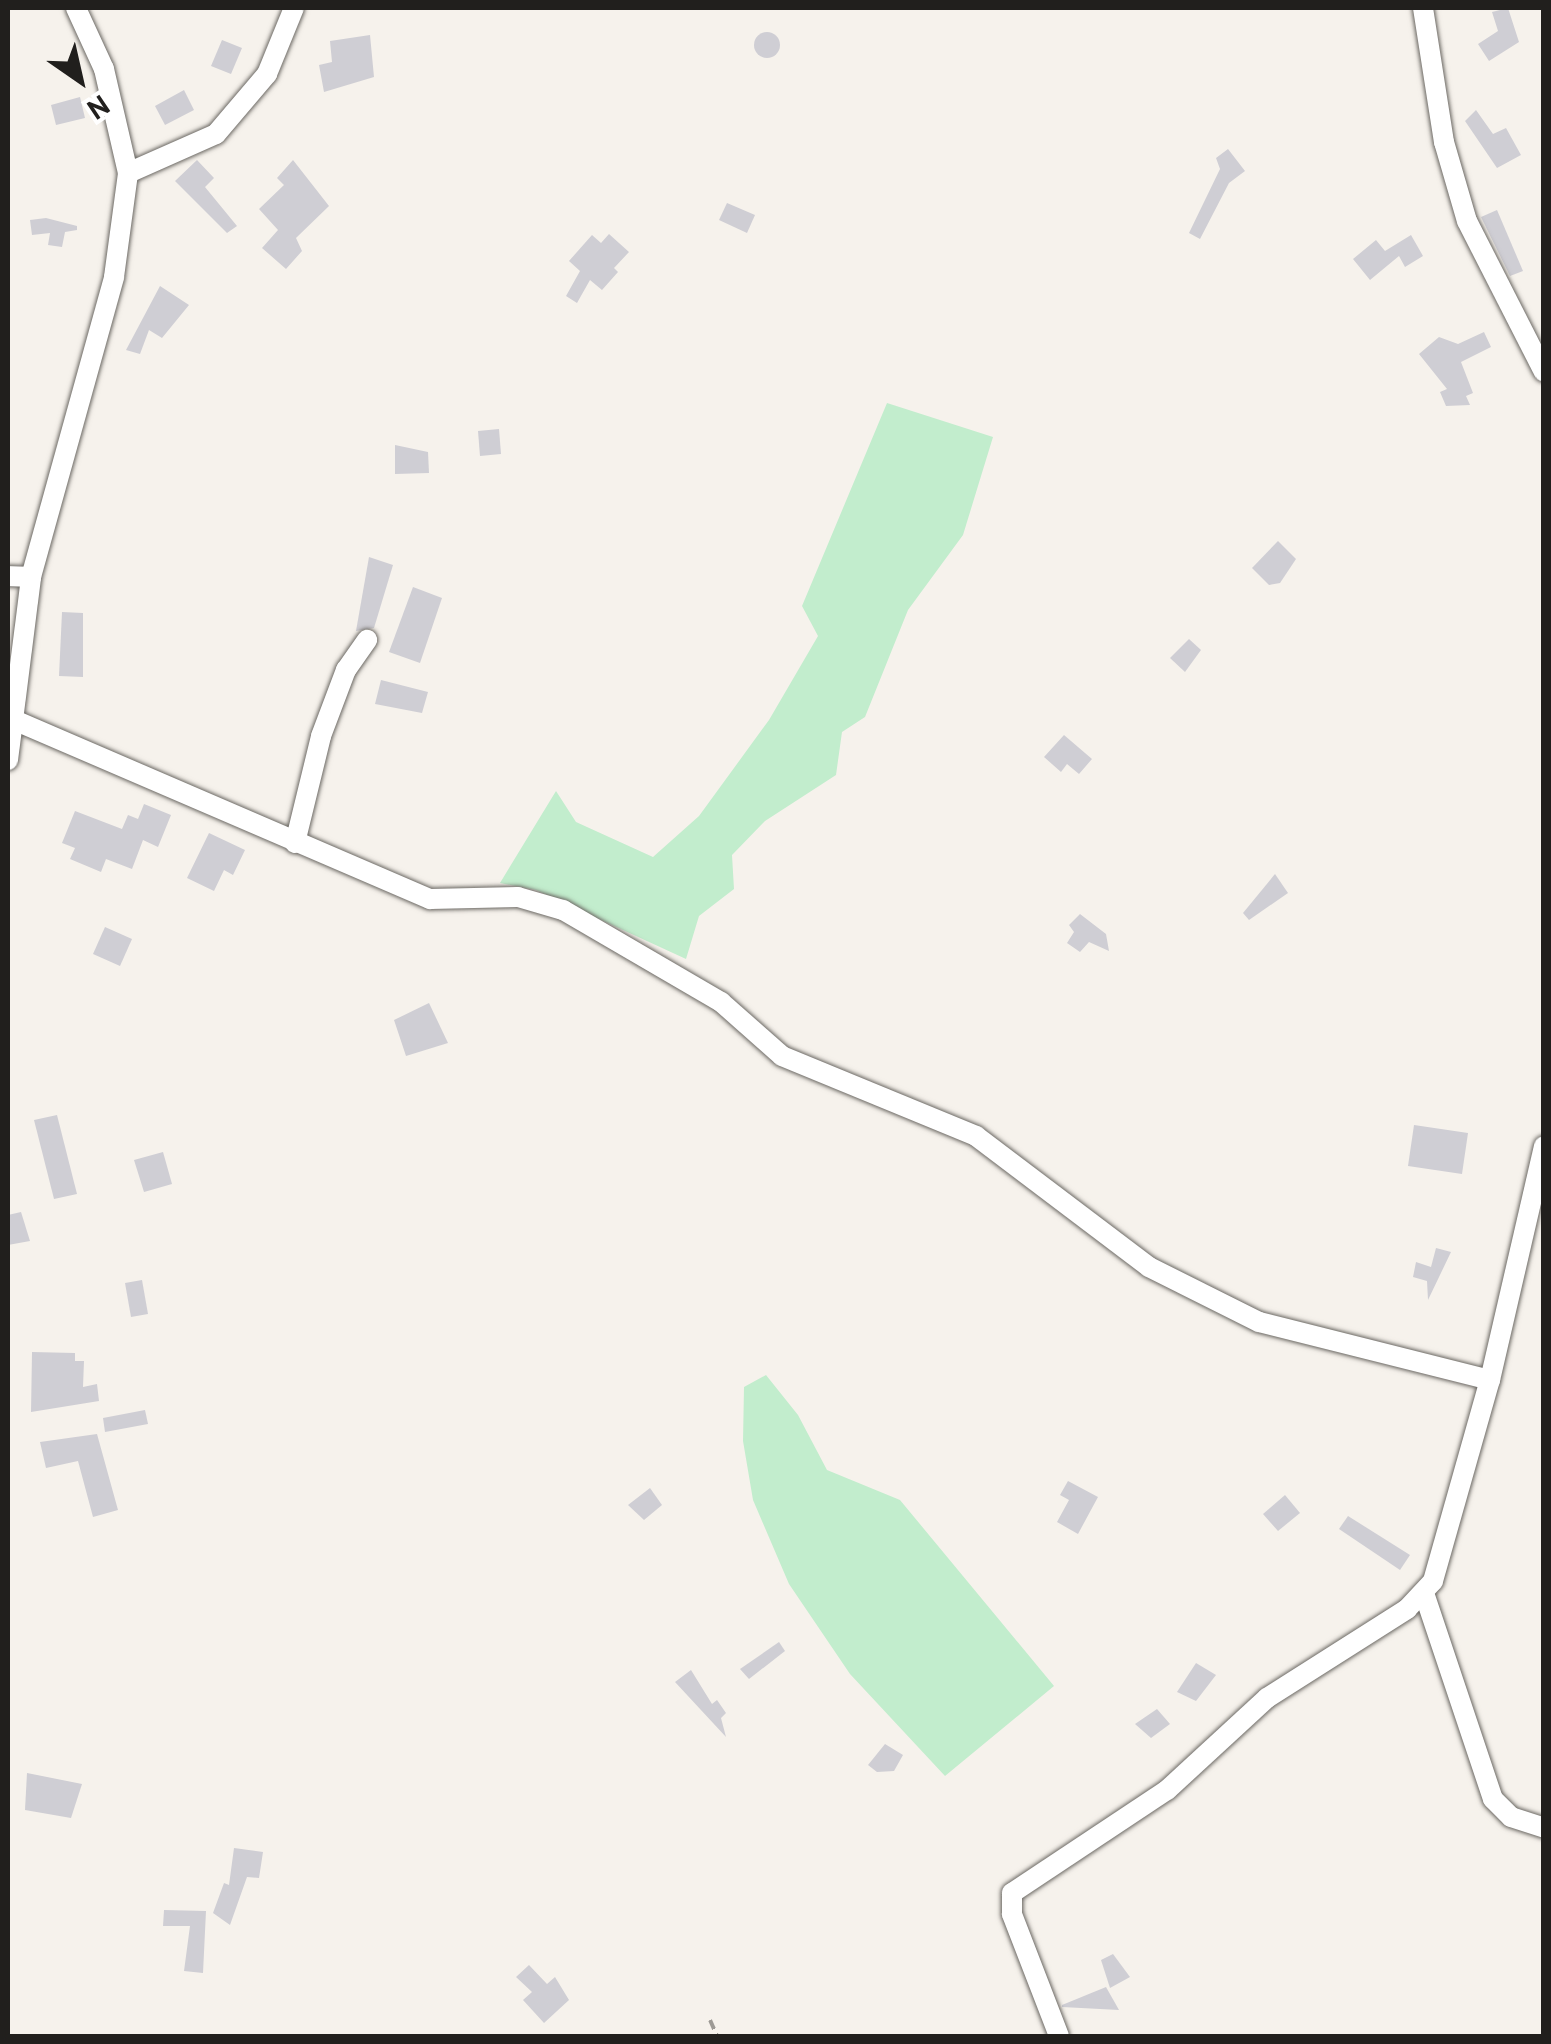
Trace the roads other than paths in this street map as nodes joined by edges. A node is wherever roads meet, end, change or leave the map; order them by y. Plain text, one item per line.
1 (76, 8) edge
2 (294, 8) edge
3 (1423, 8) edge
4 (128, 173) junction
5 (1544, 372) edge
6 (8, 576) edge
7 (31, 577) junction
8 (367, 640) dead end
9 (14, 720) junction
10 (8, 760) edge
11 (295, 843) junction
12 (1544, 1146) edge
13 (1490, 1380) junction
14 (1425, 1596) junction
15 (1544, 1828) edge
16 (1059, 2036) edge

1 - 4 street
2 - 4 street
3 - 5 street
4 - 7 street
6 - 7 street
7 - 9 street
8 - 11 street
9 - 10 street
9 - 11 street
11 - 13 street
12 - 13 street
13 - 14 street
14 - 15 street
14 - 16 street

